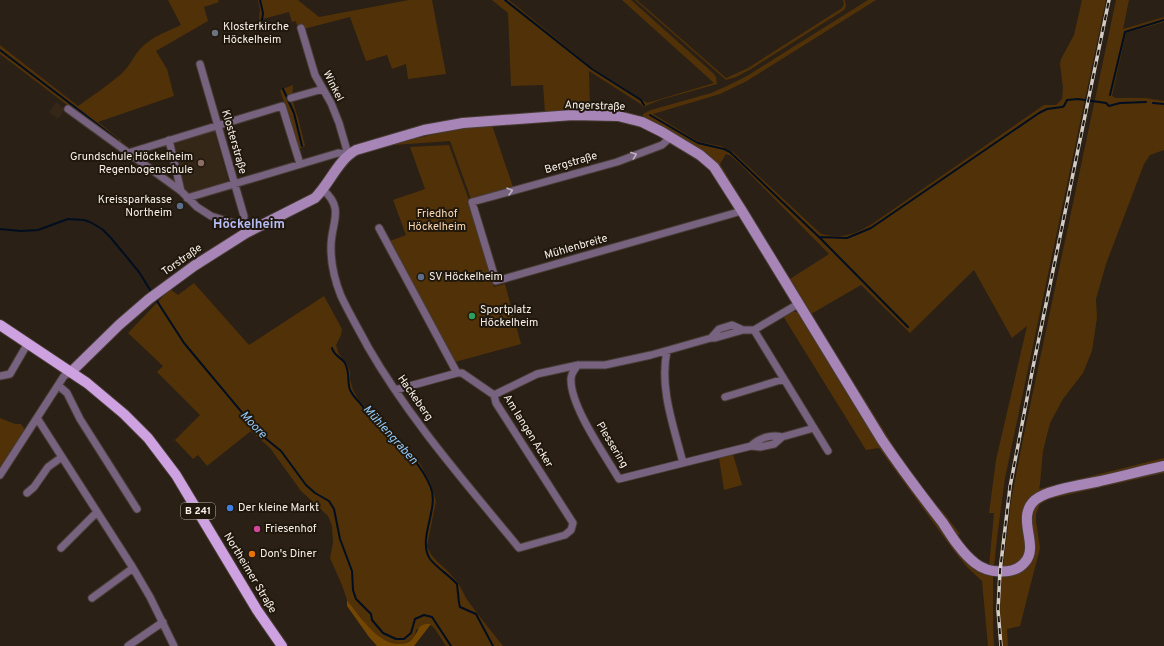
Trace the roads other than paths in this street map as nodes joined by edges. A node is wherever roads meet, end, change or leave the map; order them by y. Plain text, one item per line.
1 (301, 28) dead end
2 (200, 64) dead end
3 (323, 89) junction
4 (291, 98) dead end
5 (68, 109) dead end
6 (217, 126) junction
7 (671, 137) junction
8 (169, 140) junction
9 (128, 153) junction
10 (348, 154) junction
11 (300, 164) junction
12 (234, 184) junction
13 (323, 190) junction
14 (180, 191) junction
15 (187, 198) junction
16 (472, 202) joint
17 (742, 211) junction
18 (379, 228) dead end
19 (244, 229) junction
20 (798, 304) junction
21 (0, 325) edge
22 (754, 330) junction
23 (28, 343) junction
24 (667, 351) junction
25 (651, 355) junction
26 (664, 364) junction
27 (578, 365) junction
28 (560, 368) junction
29 (71, 372) junction
30 (457, 373) junction
31 (0, 376) edge
32 (571, 379) junction
33 (784, 380) junction
34 (59, 386) junction
35 (395, 390) junction
36 (494, 395) junction
37 (725, 397) dead end
38 (37, 418) junction
39 (814, 428) junction
40 (828, 451) dead end
41 (62, 457) junction
42 (683, 463) junction
43 (1164, 466) edge
44 (0, 475) edge
45 (27, 493) dead end
46 (137, 509) dead end
47 (97, 512) junction
48 (571, 530) joint
49 (61, 548) dead end
50 (132, 568) junction
51 (92, 598) dead end
52 (163, 622) junction
53 (128, 646) edge
54 (174, 646) edge
55 (282, 646) edge

1 - 3 street, Winkel
2 - 6 street, Klosterstraße
3 - 4 street
3 - 10 street, Winkel
5 - 9 street
6 - 8 street
6 - 11 street
6 - 12 street, Klosterstraße
7 - 10 street, Angerstraße
16 -> 7 street, Bergstraße
7 - 17 street, Angerstraße
8 - 9 street
8 - 14 street
9 - 14 street
10 - 11 street
10 - 13 street
11 - 12 street
12 - 15 street
12 - 19 street, Klosterstraße
13 - 19 street, Torstraße
13 - 35 street, Hackeberg
14 - 15 street
15 - 19 street
16 - 17 street, Mühlenbreite
17 - 20 street, Angerstraße
18 - 30 street
19 - 29 street, Torstraße
20 - 22 street
20 - 43 street, Angerstraße
21 - 23 main road, Northeimer Straße / B 241
22 - 24 street
22 - 33 street
23 - 29 main road, Northeimer Straße / B 241
23 - 31 street
24 - 25 street
24 - 26 street
25 - 26 street
25 - 27 street
26 - 42 street
27 - 28 street
27 - 32 street
28 - 32 street
28 - 36 street
29 - 34 street
29 - 55 main road, Northeimer Straße / B 241
30 - 35 street
30 - 36 street, Am langen Acker
32 - 42 street, Plessering
33 - 37 street
33 - 39 street
34 - 38 street
34 - 46 street
35 - 48 street, Hackeberg
36 - 48 street, Am langen Acker
38 - 41 street
38 - 44 street
39 - 40 street
39 - 42 street
41 - 45 street
41 - 47 street
47 - 49 street
47 - 50 street
50 - 51 street
50 - 52 street
52 - 53 street
52 - 54 street

